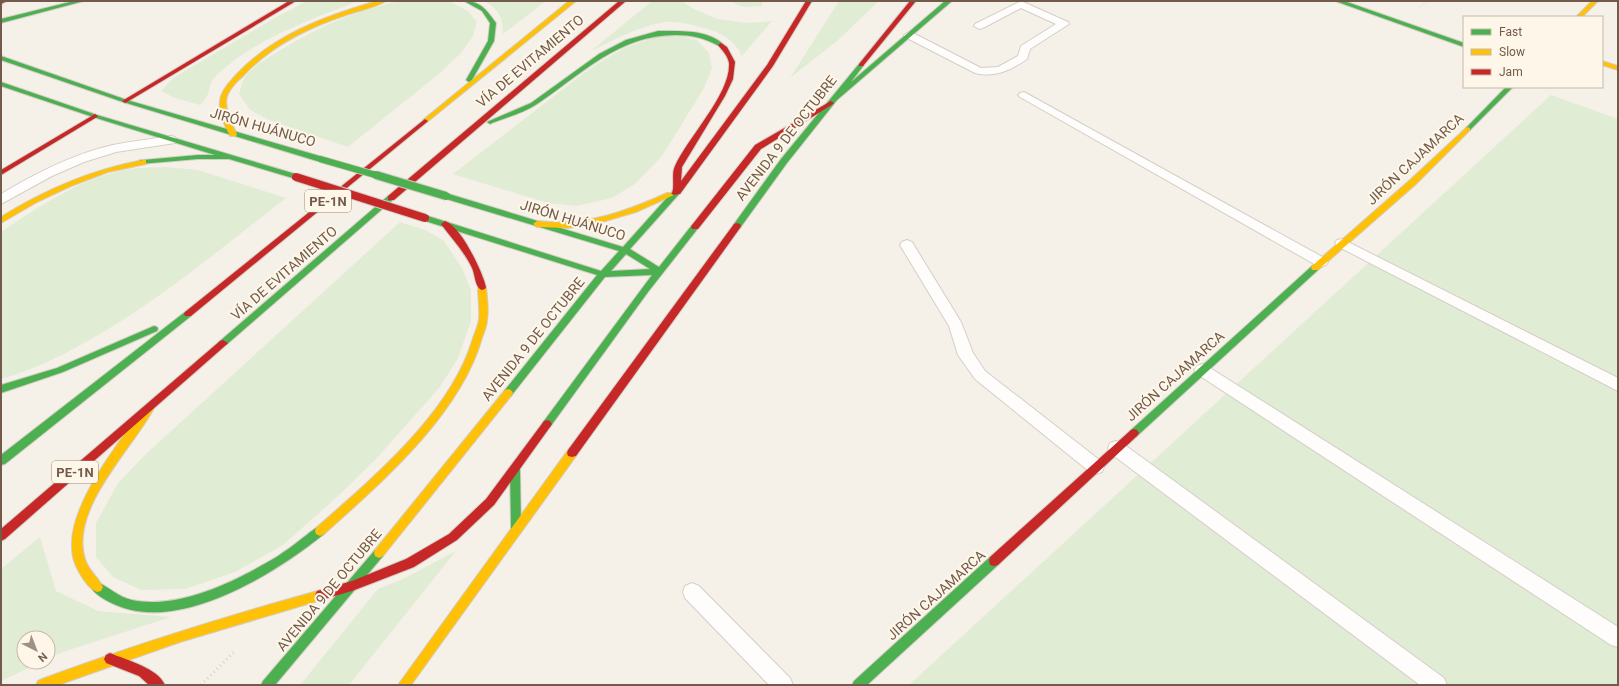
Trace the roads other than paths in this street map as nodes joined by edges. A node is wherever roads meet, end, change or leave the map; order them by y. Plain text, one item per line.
1 (4, 1) edge
2 (293, 1) edge
3 (383, 1) edge
4 (466, 1) edge
5 (573, 1) edge
6 (623, 1) edge
7 (809, 1) edge
8 (913, 1) edge
9 (949, 1) edge
10 (1338, 1) edge
11 (1595, 1) edge
12 (1, 2) edge
13 (78, 2) edge
14 (1580, 16) edge
15 (1, 21) edge
16 (979, 26) dead end
17 (1, 29) edge
18 (909, 35) junction
19 (1463, 45) edge
20 (4, 59) edge
21 (1603, 63) edge
22 (1618, 68) edge
23 (1, 84) edge
24 (1509, 88) edge
25 (463, 91) junction
26 (1024, 95) dead end
27 (125, 101) junction
28 (831, 102) junction
29 (95, 116) junction
30 (468, 131) junction
31 (233, 134) junction
32 (171, 140) junction
33 (228, 157) junction
34 (1, 173) edge
35 (677, 192) junction
36 (1, 200) edge
37 (1, 220) edge
38 (445, 224) junction
39 (537, 224) junction
40 (1342, 243) junction
41 (907, 245) dead end
42 (625, 250) junction
43 (1320, 262) junction
44 (660, 272) junction
45 (603, 274) junction
46 (193, 310) junction
47 (1202, 370) junction
48 (1618, 385) edge
49 (1, 389) edge
50 (149, 408) junction
51 (1116, 448) junction
52 (1, 461) edge
53 (1096, 467) junction
54 (515, 469) junction
55 (516, 528) junction
56 (1, 536) edge
57 (352, 586) junction
58 (692, 592) dead end
59 (1618, 638) edge
60 (110, 659) junction
61 (42, 685) edge
62 (158, 685) edge
63 (267, 685) edge
64 (404, 685) edge
65 (783, 685) edge
66 (858, 685) edge
67 (1437, 685) edge

1 - 12 main road
2 - 27 main road
3 - 31 main road
4 - 25 main road
5 - 25 main road, VÍA DE EVITAMIENTO / PE-1N
6 - 30 main road, VÍA DE EVITAMIENTO / PE-1N
7 - 35 main road, AVENIDA 9 DE OCTUBRE
8 - 28 main road, AVENIDA 9 DE OCTUBRE
9 - 18 main road
10 - 19 main road
11 - 14 main road
13 - 15 main road
13 - 17 main road
16 - 18 lane
18 - 28 main road
20 - 27 main road, JIRÓN HUÁNUCO
21 - 22 main road
23 - 29 main road
24 - 40 main road, JIRÓN CAJAMARCA
25 - 46 main road, VÍA DE EVITAMIENTO / PE-1N
26 - 43 lane
27 - 31 main road, JIRÓN HUÁNUCO
28 - 44 main road
28 - 55 main road, AVENIDA 9 DE OCTUBRE
29 - 32 main road
29 - 34 main road
30 - 35 main road
30 - 50 main road, VÍA DE EVITAMIENTO / PE-1N
31 - 39 main road, JIRÓN HUÁNUCO, bridge
32 - 33 main road
32 - 36 lane
33 - 37 main road
33 - 38 main road, bridge
35 - 39 main road
35 - 42 main road, AVENIDA 9 DE OCTUBRE
38 - 45 main road
38 - 50 main road
39 - 42 main road, JIRÓN HUÁNUCO
40 - 43 main road, JIRÓN CAJAMARCA
40 - 48 lane
41 - 53 lane
42 - 44 main road, JIRÓN HUÁNUCO
42 - 45 main road, AVENIDA 9 DE OCTUBRE
43 - 47 main road, JIRÓN CAJAMARCA
44 - 45 main road
44 - 54 main road
45 - 57 main road, AVENIDA 9 DE OCTUBRE
46 - 49 main road
46 - 52 main road, VÍA DE EVITAMIENTO / PE-1N
47 - 51 main road, JIRÓN CAJAMARCA
47 - 59 lane
50 - 56 main road, VÍA DE EVITAMIENTO / PE-1N
51 - 53 main road, JIRÓN CAJAMARCA
51 - 67 lane
53 - 66 main road, JIRÓN CAJAMARCA
54 - 55 main road
54 - 57 main road
55 - 64 main road, AVENIDA 9 DE OCTUBRE
57 - 60 main road
57 - 63 main road, AVENIDA 9 DE OCTUBRE
58 - 65 lane
60 - 61 main road
60 - 62 main road

